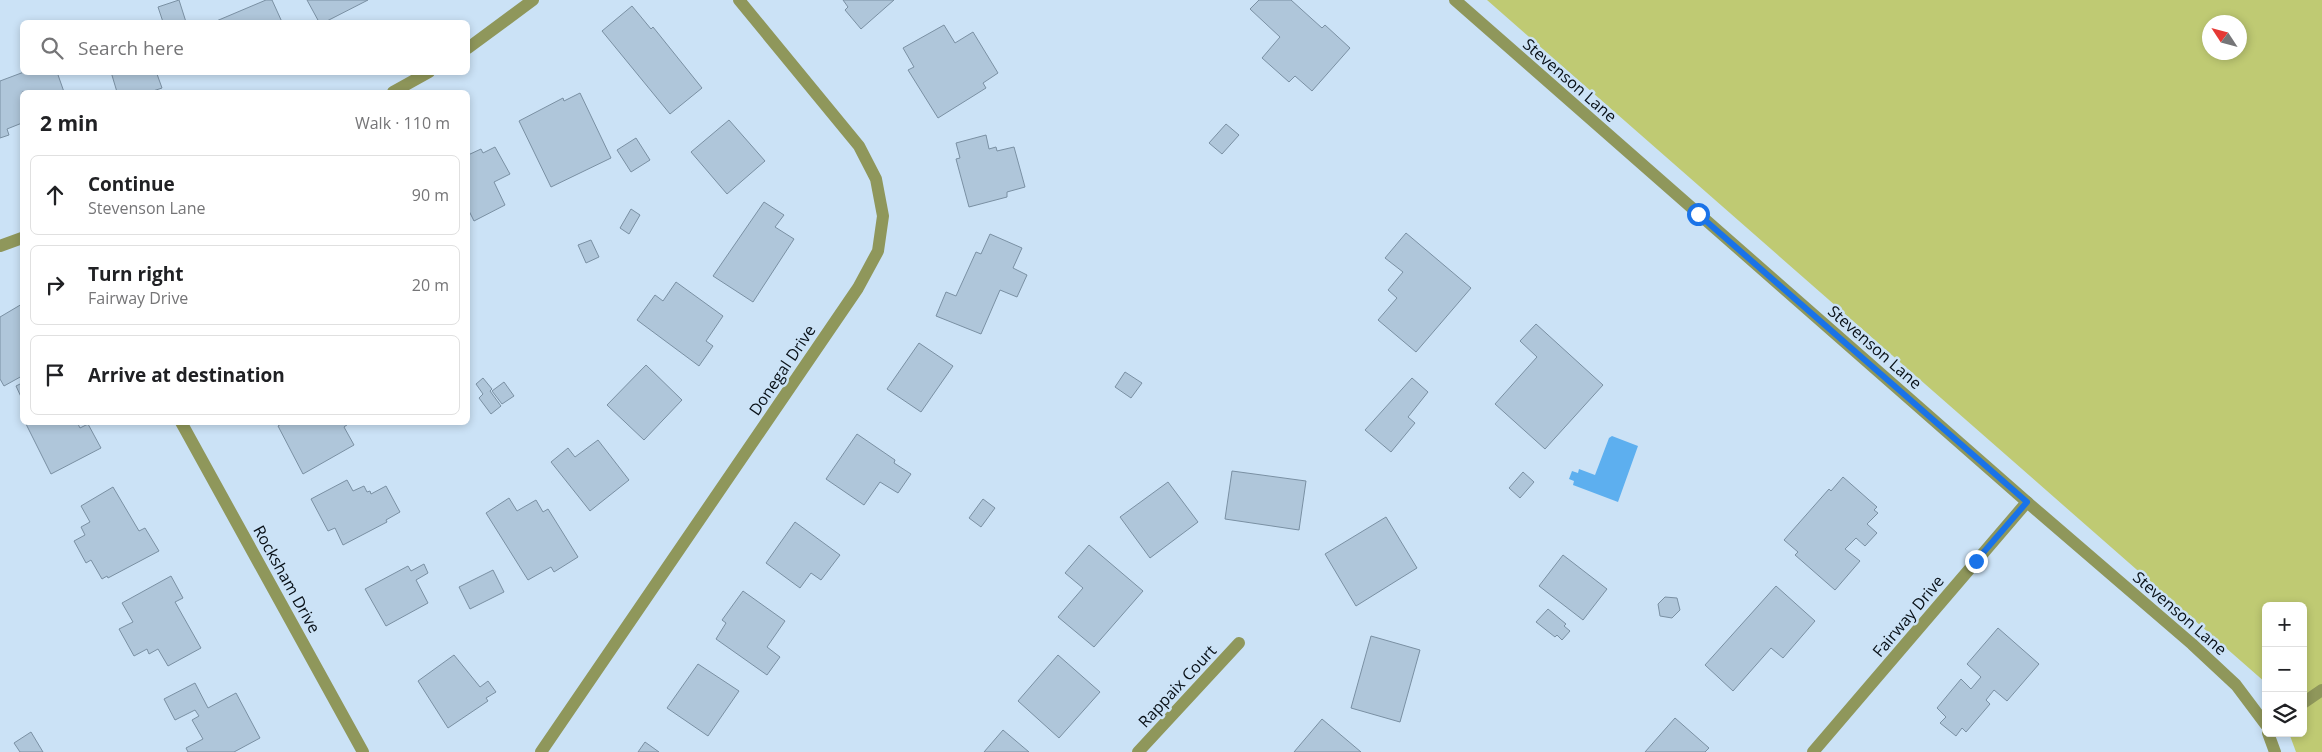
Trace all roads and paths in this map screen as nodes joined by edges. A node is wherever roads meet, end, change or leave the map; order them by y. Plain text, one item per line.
1 (533, 0) edge
2 (739, 0) edge
3 (1454, 0) edge
4 (470, 47) edge
5 (424, 75) edge
6 (398, 90) edge
7 (20, 239) edge
8 (0, 246) edge
9 (183, 425) edge
10 (2027, 502) junction
11 (1239, 643) dead end
12 (2322, 690) edge
13 (2307, 700) edge
14 (2262, 721) edge
15 (2270, 737) edge
16 (363, 752) edge
17 (541, 752) edge
18 (1138, 752) edge
19 (1813, 752) edge
20 (2275, 752) edge

1 - 4 street
2 - 17 street, Donegal Drive
3 - 10 street, Stevenson Lane
5 - 6 street
7 - 8 street
9 - 16 street, Rocksham Drive
10 - 14 street, Stevenson Lane
10 - 19 street, Fairway Drive
11 - 18 street, Rappaix Court
12 - 13 street
15 - 20 street, Stevenson Lane

